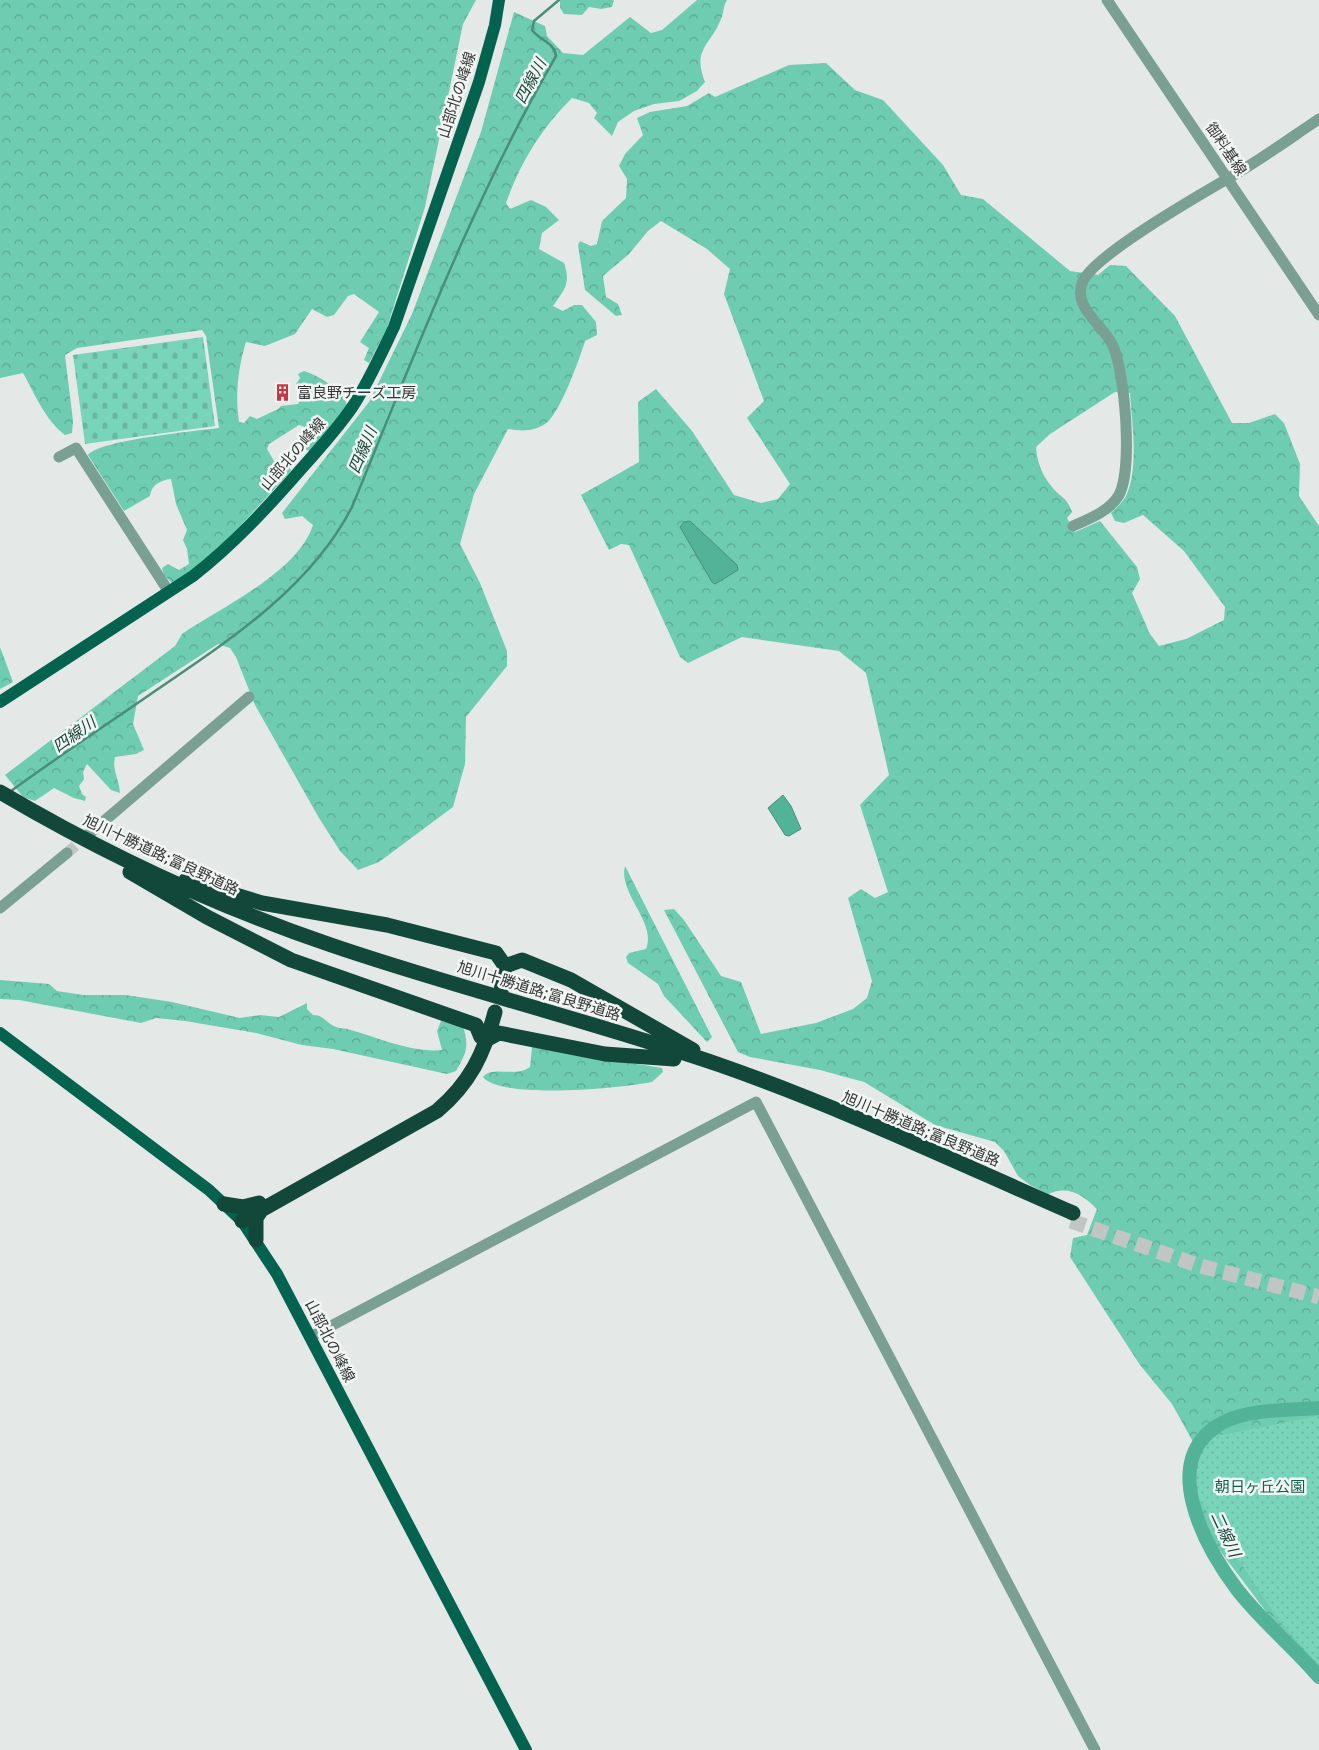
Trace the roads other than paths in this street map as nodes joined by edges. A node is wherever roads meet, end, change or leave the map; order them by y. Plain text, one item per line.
1 (499, 0) edge
2 (1107, 0) edge
3 (1319, 118) edge
4 (1228, 179) junction
5 (1319, 316) edge
6 (59, 457) dead end
7 (1073, 526) dead end
8 (169, 592) junction
9 (249, 697) dead end
10 (0, 702) edge
11 (0, 792) edge
12 (8, 802) edge
13 (89, 834) tunnel mouth
14 (67, 853) tunnel mouth
15 (132, 868) junction
16 (0, 908) edge
17 (505, 966) junction
18 (498, 991) dead end
19 (492, 1011) dead end
20 (0, 1033) edge
21 (484, 1038) junction
22 (674, 1059) junction
23 (718, 1065) junction
24 (224, 1204) junction
25 (261, 1206) junction
26 (240, 1218) junction
27 (256, 1240) junction
28 (310, 1337) junction
29 (526, 1750) edge
30 (1095, 1750) edge

1 - 8 main road, 山部北の峰線
2 - 4 street, 御料基線
3 - 4 street
4 - 5 street, 御料基線
4 - 7 street
6 - 8 street
8 - 10 main road, 山部北の峰線
9 - 13 street
11 - 12 highway, 旭川十勝道路;富良野道路
12 - 15 highway, 旭川十勝道路;富良野道路
14 - 16 street
15 - 17 highway
15 - 21 highway
15 - 22 highway, 旭川十勝道路;富良野道路
15 - 23 highway, 旭川十勝道路;富良野道路
17 - 18 highway
17 - 23 highway
19 - 21 highway
20 - 24 main road, 山部北の峰線
21 - 22 highway
21 - 25 highway
22 - 23 highway, 旭川十勝道路;富良野道路
24 - 25 highway
24 - 26 main road, 山部北の峰線
25 - 26 highway
25 - 27 highway
26 - 27 main road, 山部北の峰線
27 - 28 main road, 山部北の峰線
28 - 29 main road, 山部北の峰線
28 - 30 street

